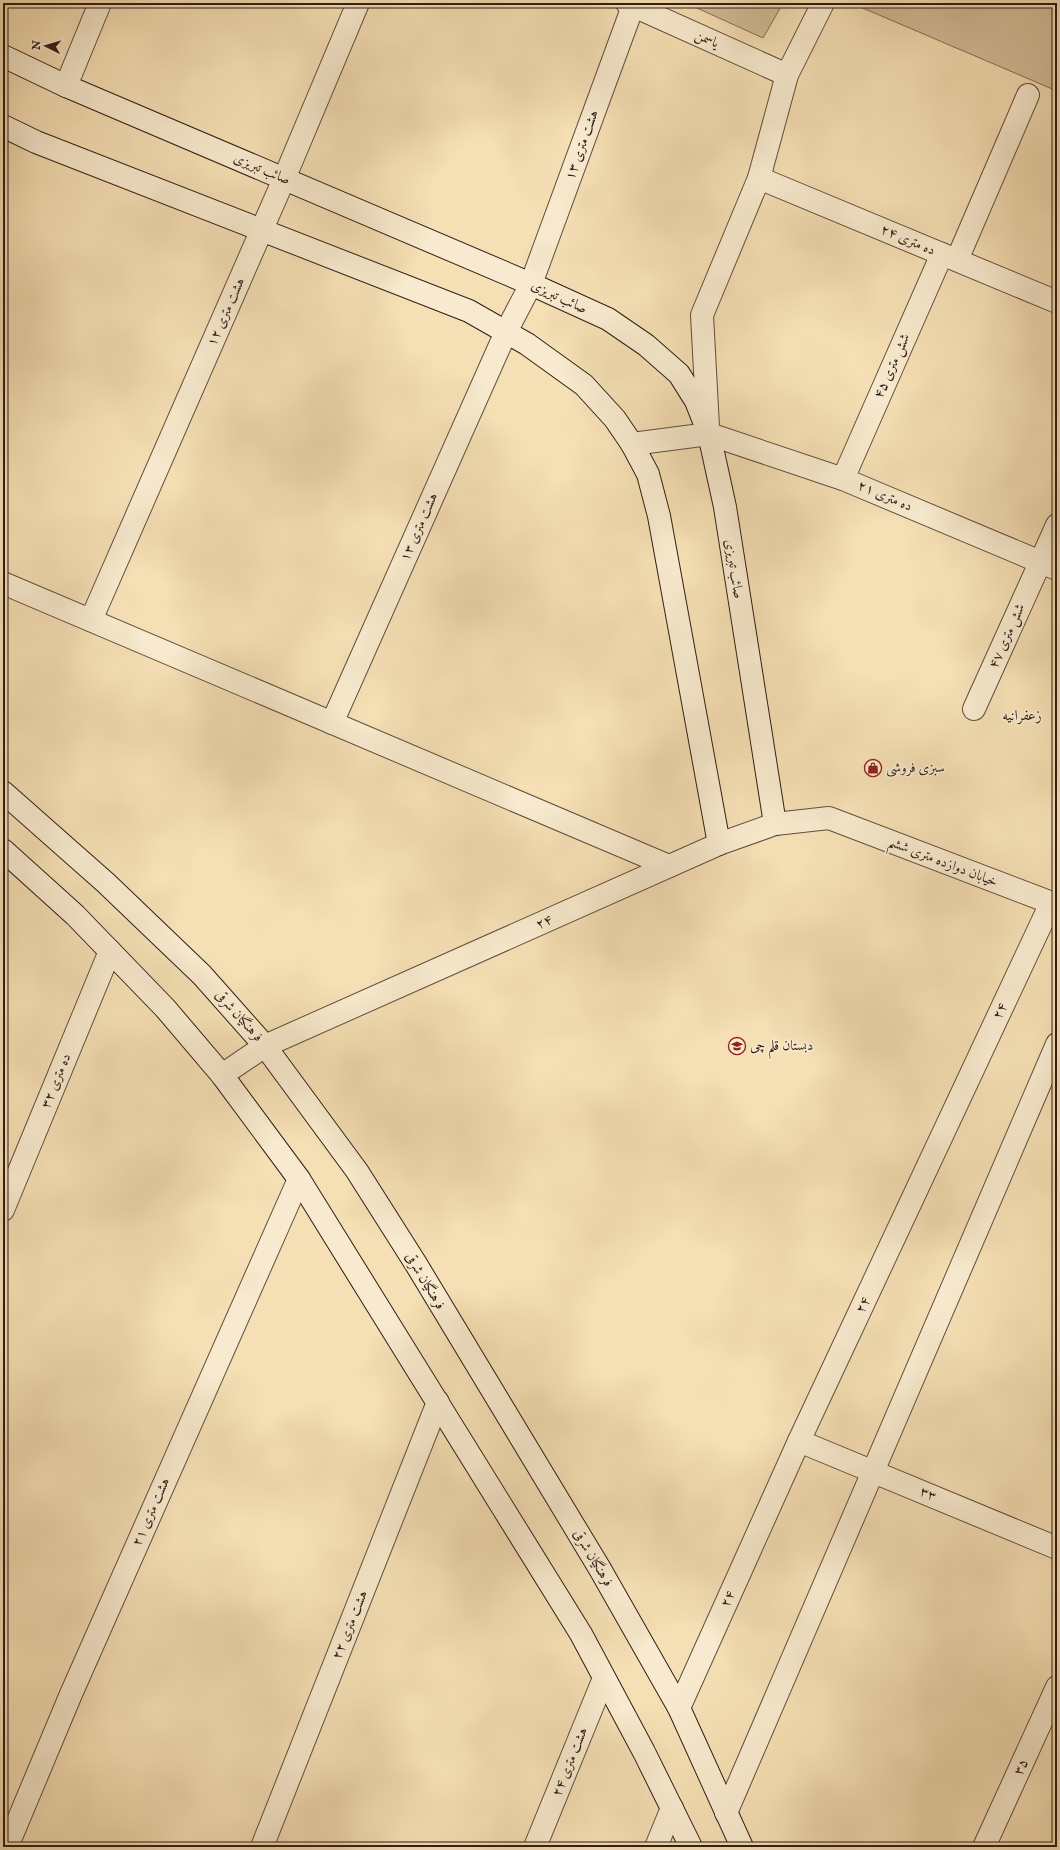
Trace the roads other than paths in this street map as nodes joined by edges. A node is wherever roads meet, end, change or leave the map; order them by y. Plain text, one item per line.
1 (100, 3) edge
2 (358, 3) edge
3 (824, 3) edge
4 (630, 4) edge
5 (3, 56) edge
6 (787, 75) junction
7 (66, 86) junction
8 (1028, 95) dead end
9 (3, 126) edge
10 (759, 178) junction
11 (284, 179) junction
12 (262, 230) junction
13 (949, 257) junction
14 (531, 284) junction
15 (1057, 302) edge
16 (506, 332) junction
17 (709, 434) junction
18 (632, 444) junction
19 (843, 479) junction
20 (1057, 525) edge
21 (1048, 565) edge
22 (3, 583) edge
23 (91, 620) junction
24 (974, 709) dead end
25 (332, 723) junction
26 (3, 792) edge
27 (830, 818) joint
28 (775, 824) junction
29 (719, 844) junction
30 (3, 850) edge
31 (669, 866) junction
32 (1054, 904) edge
33 (110, 951) junction
34 (1057, 1044) edge
35 (265, 1046) junction
36 (222, 1075) junction
37 (299, 1179) junction
38 (3, 1210) edge
39 (438, 1402) junction
40 (799, 1441) junction
41 (874, 1472) junction
42 (1057, 1548) edge
43 (604, 1678) junction
44 (1057, 1687) edge
45 (679, 1708) junction
46 (672, 1808) junction
47 (726, 1813) junction
48 (7, 1847) edge
49 (262, 1847) edge
50 (535, 1847) edge
51 (656, 1847) edge
52 (691, 1847) edge
53 (742, 1847) edge
54 (984, 1847) edge

1 - 7 street
2 - 11 street, هشت متری ۱۲
3 - 6 street
4 - 6 street, یاسمن
4 - 14 street, هشت متری ۱۳
5 - 7 street, صائب تبریزی
6 - 10 street
7 - 11 street, صائب تبریزی
8 - 13 street, شش متری ۴۵
9 - 12 street
10 - 13 street, ده متری ۲۴
10 - 17 street
11 - 12 street, هشت متری ۱۲
11 - 14 street, صائب تبریزی
12 - 16 street
12 - 23 street, هشت متری ۱۲
13 - 15 street, ده متری ۲۴
13 - 19 street, شش متری ۴۵
14 - 16 street, هشت متری ۱۳
14 - 17 street, صائب تبریزی
16 - 18 street
16 - 25 street, هشت متری ۱۳
17 - 18 street
17 - 19 street, ده متری ۲۱
17 - 28 street, صائب تبریزی
18 - 29 street
19 - 21 street, ده متری ۲۱
20 - 21 street, شش متری ۴۷
21 - 24 street, شش متری ۴۷
22 - 23 street
23 - 25 street
25 - 31 street
26 - 35 street, فرهنگیان شرقی
27 - 28 street, ۲۴
27 - 32 street, خیابان دوازده متری ششم
28 - 29 street, ۲۴
29 - 31 street, ۲۴
30 - 33 street
31 - 35 street, ۲۴
32 - 40 street, ۲۴
33 - 36 street
33 - 38 street, ده متری ۳۲
34 - 41 street
35 - 36 street, ۲۴
35 - 45 street, فرهنگیان شرقی
36 - 37 street
37 - 39 street
37 - 48 street, هشت متری ۲۱
39 - 43 street
39 - 49 street, هشت متری ۲۲
40 - 41 street, ۳۳
40 - 45 street, ۲۴
41 - 42 street, ۳۳
41 - 47 street
43 - 46 street
43 - 50 street, هشت متری ۲۴
44 - 54 street, ۳۵
45 - 47 street, فرهنگیان شرقی
46 - 51 street
46 - 52 street
47 - 53 street, فرهنگیان شرقی

